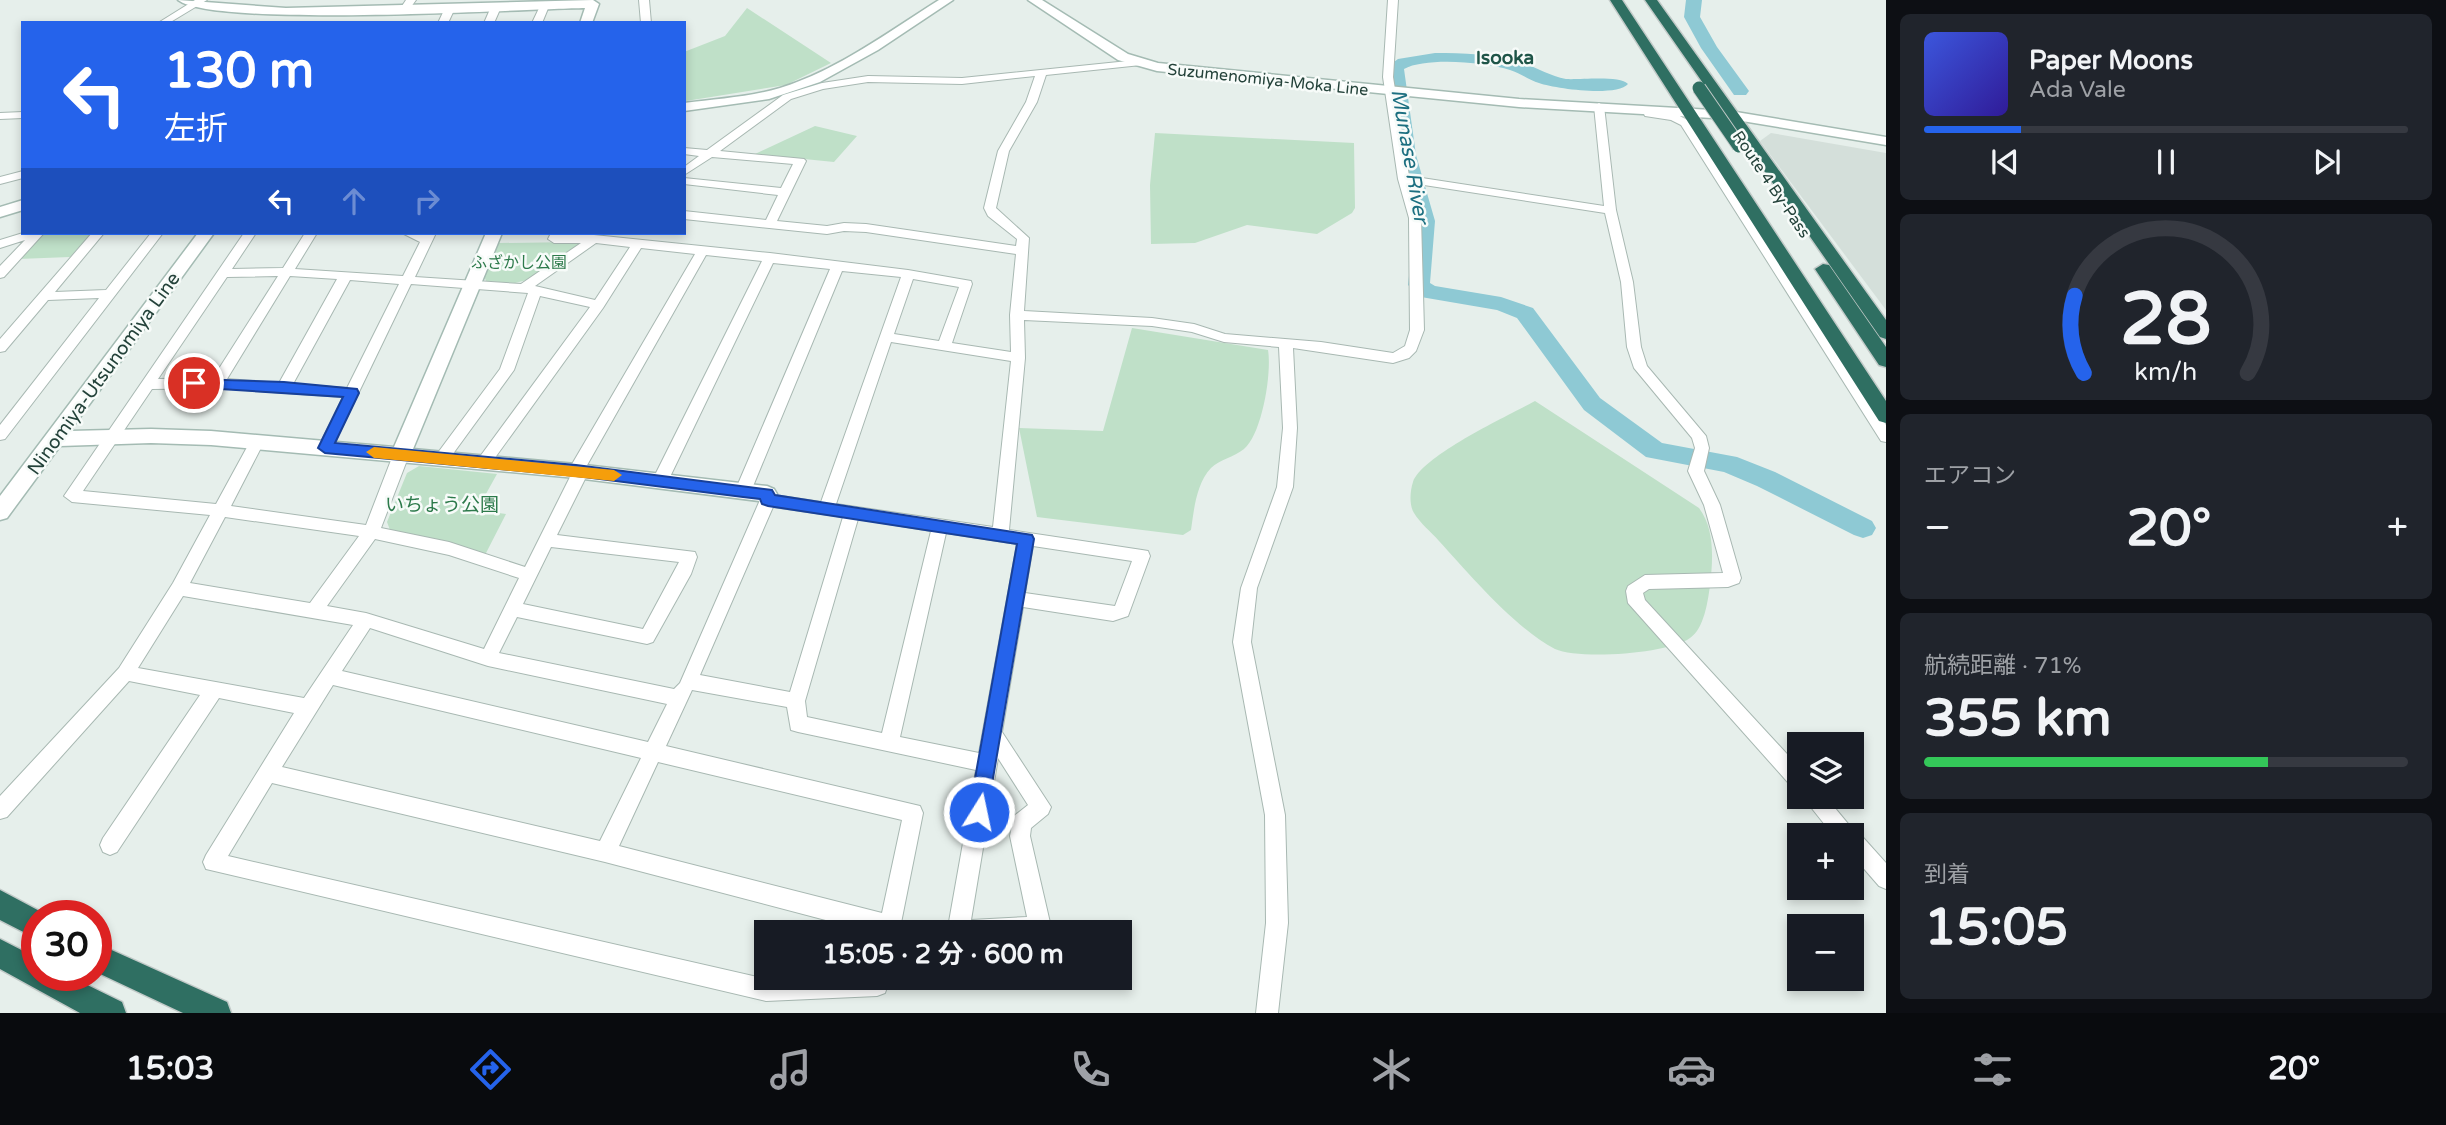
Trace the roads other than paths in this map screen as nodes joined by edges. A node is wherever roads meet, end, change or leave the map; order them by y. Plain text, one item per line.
1 (645, 0) edge
2 (947, 0) edge
3 (1034, 0) edge
4 (1393, 0) edge
5 (1616, 0) edge
6 (1626, 0) edge
7 (1639, 0) edge
8 (1651, 0) edge
9 (194, 1) edge
10 (594, 2) edge
11 (374, 5) edge
12 (408, 5) edge
13 (544, 6) junction
14 (496, 7) junction
15 (450, 8) junction
16 (165, 21) edge
17 (362, 21) edge
18 (444, 21) edge
19 (490, 21) edge
20 (538, 21) edge
21 (587, 21) edge
22 (646, 21) edge
23 (1138, 63) junction
24 (1041, 74) junction
25 (819, 76) junction
26 (838, 82) junction
27 (1691, 88) junction
28 (1389, 90) junction
29 (686, 107) edge
30 (1599, 108) junction
31 (1688, 112) junction
32 (5, 116) edge
33 (1733, 119) junction
34 (0, 129) edge
35 (1886, 141) edge
36 (1731, 146) junction
37 (1886, 148) edge
38 (686, 151) edge
39 (711, 153) junction
40 (686, 171) edge
41 (21, 175) edge
42 (1405, 179) junction
43 (0, 181) edge
44 (686, 181) edge
45 (785, 192) junction
46 (21, 206) edge
47 (1611, 210) junction
48 (0, 212) edge
49 (686, 215) edge
50 (770, 224) junction
51 (29, 235) edge
52 (34, 235) edge
53 (95, 235) edge
54 (155, 235) edge
55 (205, 235) edge
56 (249, 235) edge
57 (310, 235) edge
58 (493, 235) edge
59 (556, 235) edge
60 (597, 236) edge
61 (428, 237) edge
62 (0, 244) edge
63 (638, 244) junction
64 (703, 250) junction
65 (1022, 251) junction
66 (770, 257) junction
67 (838, 266) junction
68 (285, 272) junction
69 (223, 273) junction
70 (0, 274) edge
71 (908, 274) junction
72 (346, 275) junction
73 (407, 279) junction
74 (471, 284) junction
75 (529, 289) junction
76 (108, 294) junction
77 (44, 296) junction
78 (598, 304) junction
79 (1017, 315) junction
80 (1886, 333) edge
81 (887, 337) junction
82 (1286, 344) junction
83 (944, 346) junction
84 (0, 348) edge
85 (1018, 358) junction
86 (1886, 361) edge
87 (217, 383) junction
88 (148, 384) junction
89 (284, 387) junction
90 (1886, 389) edge
91 (352, 393) junction
92 (1886, 416) edge
93 (0, 435) edge
94 (1886, 437) edge
95 (111, 438) junction
96 (54, 439) junction
97 (257, 442) junction
98 (325, 448) junction
99 (401, 455) junction
100 (442, 458) junction
101 (484, 462) junction
102 (579, 471) junction
103 (660, 481) junction
104 (743, 491) junction
105 (767, 497) junction
106 (222, 509) junction
107 (826, 509) junction
108 (0, 512) edge
109 (852, 513) junction
110 (940, 526) junction
111 (371, 532) junction
112 (1000, 535) junction
113 (1026, 539) junction
114 (547, 540) junction
115 (529, 575) junction
116 (179, 588) junction
117 (1016, 599) junction
118 (512, 609) junction
119 (314, 611) junction
120 (366, 620) junction
121 (488, 658) junction
122 (125, 673) junction
123 (328, 676) junction
124 (688, 681) junction
125 (214, 690) junction
126 (677, 698) junction
127 (796, 701) junction
128 (307, 708) junction
129 (993, 735) junction
130 (889, 743) junction
131 (652, 752) junction
132 (988, 764) junction
133 (1787, 768) edge
134 (268, 773) junction
135 (1823, 809) edge
136 (0, 810) edge
137 (1836, 823) edge
138 (110, 845) dead end
139 (605, 852) junction
140 (1864, 854) edge
141 (1886, 879) edge
142 (0, 904) edge
143 (21, 916) edge
144 (856, 920) edge
145 (891, 920) edge
146 (960, 920) edge
147 (1038, 920) edge
148 (0, 953) edge
149 (112, 964) edge
150 (21, 965) edge
151 (754, 987) edge
152 (68, 991) edge
153 (111, 1013) edge
154 (216, 1013) edge
155 (1267, 1013) edge

1 - 22 street
2 - 25 street
3 - 23 street, Suzumenomiya-Moka Line
4 - 28 street
5 - 31 highway
6 - 27 highway, Route 4 By-Pass
7 - 27 highway, Route 4 By-Pass
8 - 33 highway
9 - 11 street
9 - 16 street
10 - 13 street
10 - 21 street
11 - 12 street
11 - 17 street
12 - 15 street
13 - 14 street
13 - 20 street
14 - 15 street
14 - 19 street
15 - 18 street
23 - 24 street
23 - 28 street, Suzumenomiya-Moka Line
24 - 26 street
24 - 65 street
25 - 26 street
25 - 29 street
26 - 39 street
27 - 36 highway, Route 4 By-Pass, bridge
28 - 30 street, Suzumenomiya-Moka Line
28 - 42 street
30 - 31 street, Suzumenomiya-Moka Line
30 - 47 street
30 - 94 street
31 - 33 street, Suzumenomiya-Moka Line
31 - 92 highway
32 - 34 street
33 - 35 street, Suzumenomiya-Moka Line
33 - 37 street, Suzumenomiya-Moka Line
33 - 80 highway
36 - 86 highway, Route 4 By-Pass
36 - 90 highway, Route 4 By-Pass
38 - 39 street
39 - 40 street
39 - 45 street
41 - 43 street
42 - 47 street
42 - 82 street
44 - 45 street
45 - 50 street
46 - 48 street
47 - 133 street
49 - 50 street
50 - 65 street
51 - 62 street
52 - 70 street
53 - 77 street
54 - 76 street
55 - 96 street, Ninomiya-Utsunomiya Line
56 - 69 street
57 - 68 street
58 - 74 street
59 - 60 street
60 - 63 street
60 - 75 street
61 - 73 street
63 - 64 street
63 - 78 street
64 - 66 street
64 - 102 street
65 - 79 street
66 - 67 street
66 - 103 street
67 - 71 street
67 - 104 street
68 - 69 street
68 - 72 street
68 - 87 street
69 - 88 street
71 - 81 street
71 - 83 street
72 - 73 street
72 - 89 street
73 - 74 street
73 - 91 street
74 - 75 street
74 - 99 street
75 - 78 street
75 - 100 street
76 - 77 street
76 - 93 street
77 - 84 street
78 - 101 street
79 - 82 street
79 - 85 street
81 - 83 street
81 - 107 street
82 - 155 street
83 - 85 street
85 - 112 street
87 - 88 street
87 - 89 street
88 - 95 street
89 - 91 street
91 - 98 street
95 - 96 street
95 - 97 street
95 - 106 street
96 - 108 street, Ninomiya-Utsunomiya Line
97 - 98 street
97 - 106 street
98 - 99 street
99 - 100 street
99 - 111 street
100 - 101 street
101 - 102 street
102 - 103 street
102 - 114 street
103 - 104 street
104 - 105 street
105 - 107 street
105 - 124 street
106 - 111 street
106 - 116 street
107 - 109 street
109 - 110 street
109 - 127 street
110 - 112 street
110 - 130 street
111 - 115 street
111 - 119 street
112 - 113 street
113 - 117 street
113 - 117 street
114 - 115 street
114 - 118 street
115 - 118 street
116 - 119 street
116 - 122 street
117 - 129 street
118 - 121 street
119 - 120 street
120 - 121 street
120 - 123 street
121 - 126 street
122 - 125 street
122 - 136 street
123 - 128 street
123 - 131 street
124 - 126 street
124 - 127 street
125 - 128 street
125 - 138 street
126 - 131 street
127 - 130 street
128 - 134 street
129 - 132 street
129 - 147 street
130 - 132 street
131 - 139 street
131 - 145 street
132 - 146 street
134 - 139 street
134 - 151 street
135 - 137 street
139 - 144 street
140 - 141 street
142 - 143 highway
148 - 150 highway
149 - 154 highway
152 - 153 highway

